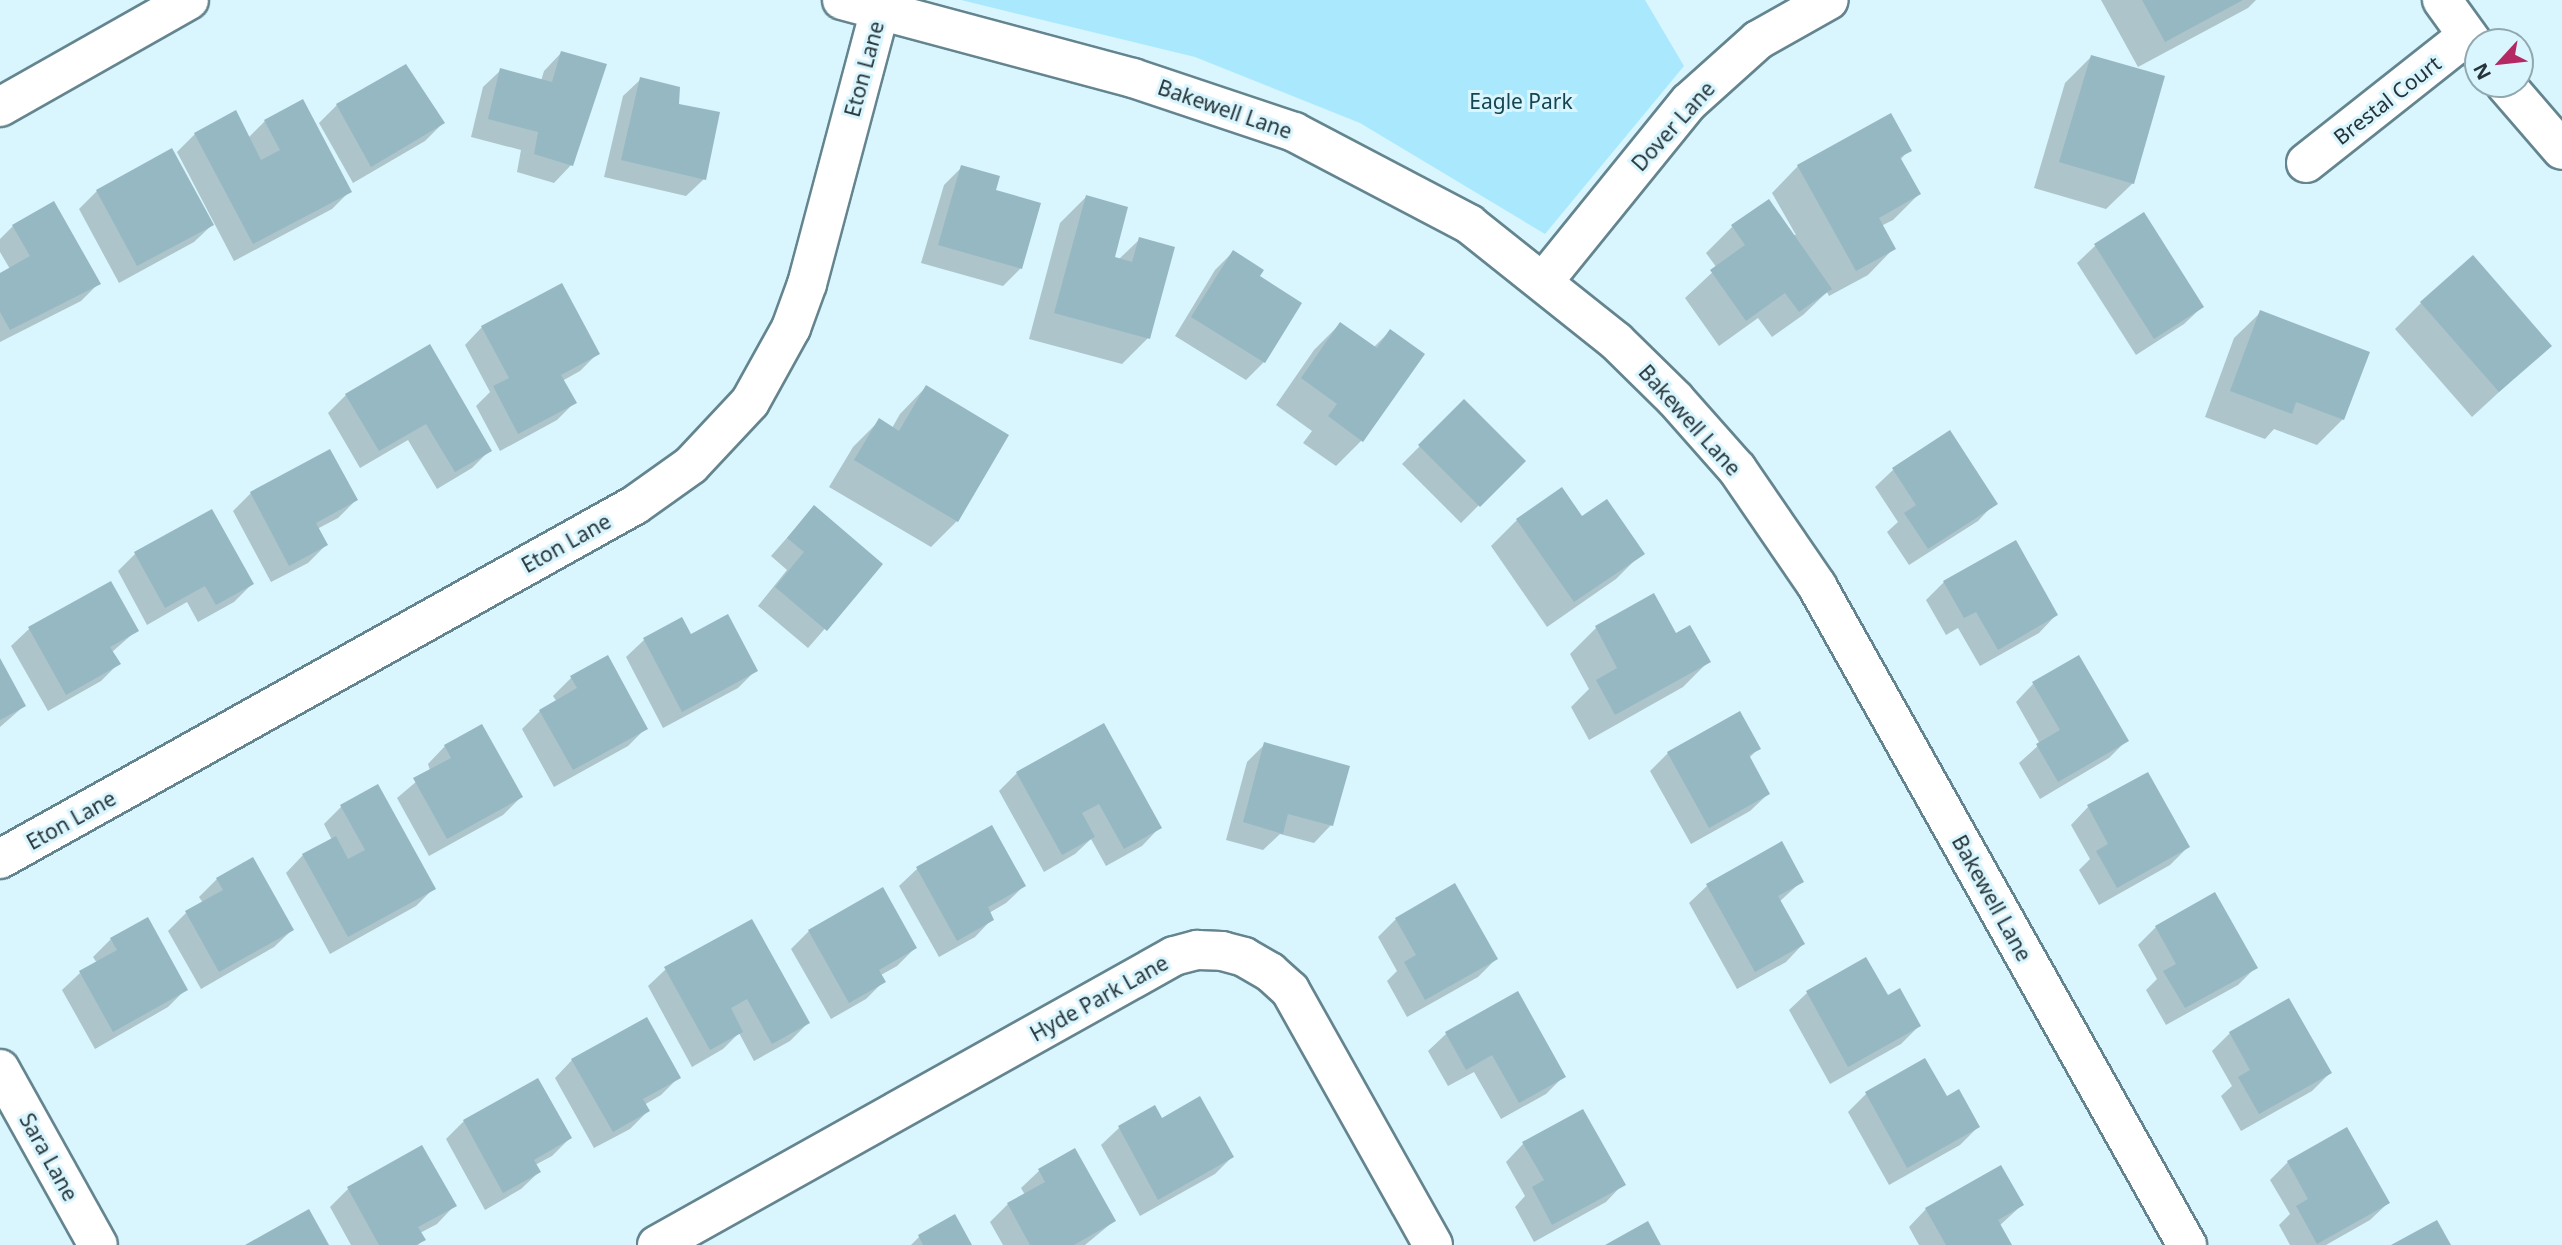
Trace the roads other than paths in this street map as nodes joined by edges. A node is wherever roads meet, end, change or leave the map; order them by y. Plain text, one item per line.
1 (189, 0) edge
2 (842, 0) edge
3 (1829, 0) edge
4 (2442, 0) edge
5 (880, 10) junction
6 (2464, 32) edge
7 (2464, 49) edge
8 (2517, 98) edge
9 (0, 107) edge
10 (2562, 150) edge
11 (2306, 163) dead end
12 (1543, 282) junction
13 (0, 859) edge
14 (0, 1069) edge
15 (98, 1245) edge
16 (657, 1245) edge
17 (1433, 1245) edge
18 (2187, 1245) edge

1 - 9 street
2 - 5 street, Bakewell Lane
3 - 12 street, Dover Lane
4 - 6 street
5 - 12 street, Bakewell Lane
5 - 13 street, Eton Lane
7 - 11 street, Brestal Court
8 - 10 street
12 - 18 street, Bakewell Lane
14 - 15 street, Sara Lane
16 - 17 street, Hyde Park Lane

